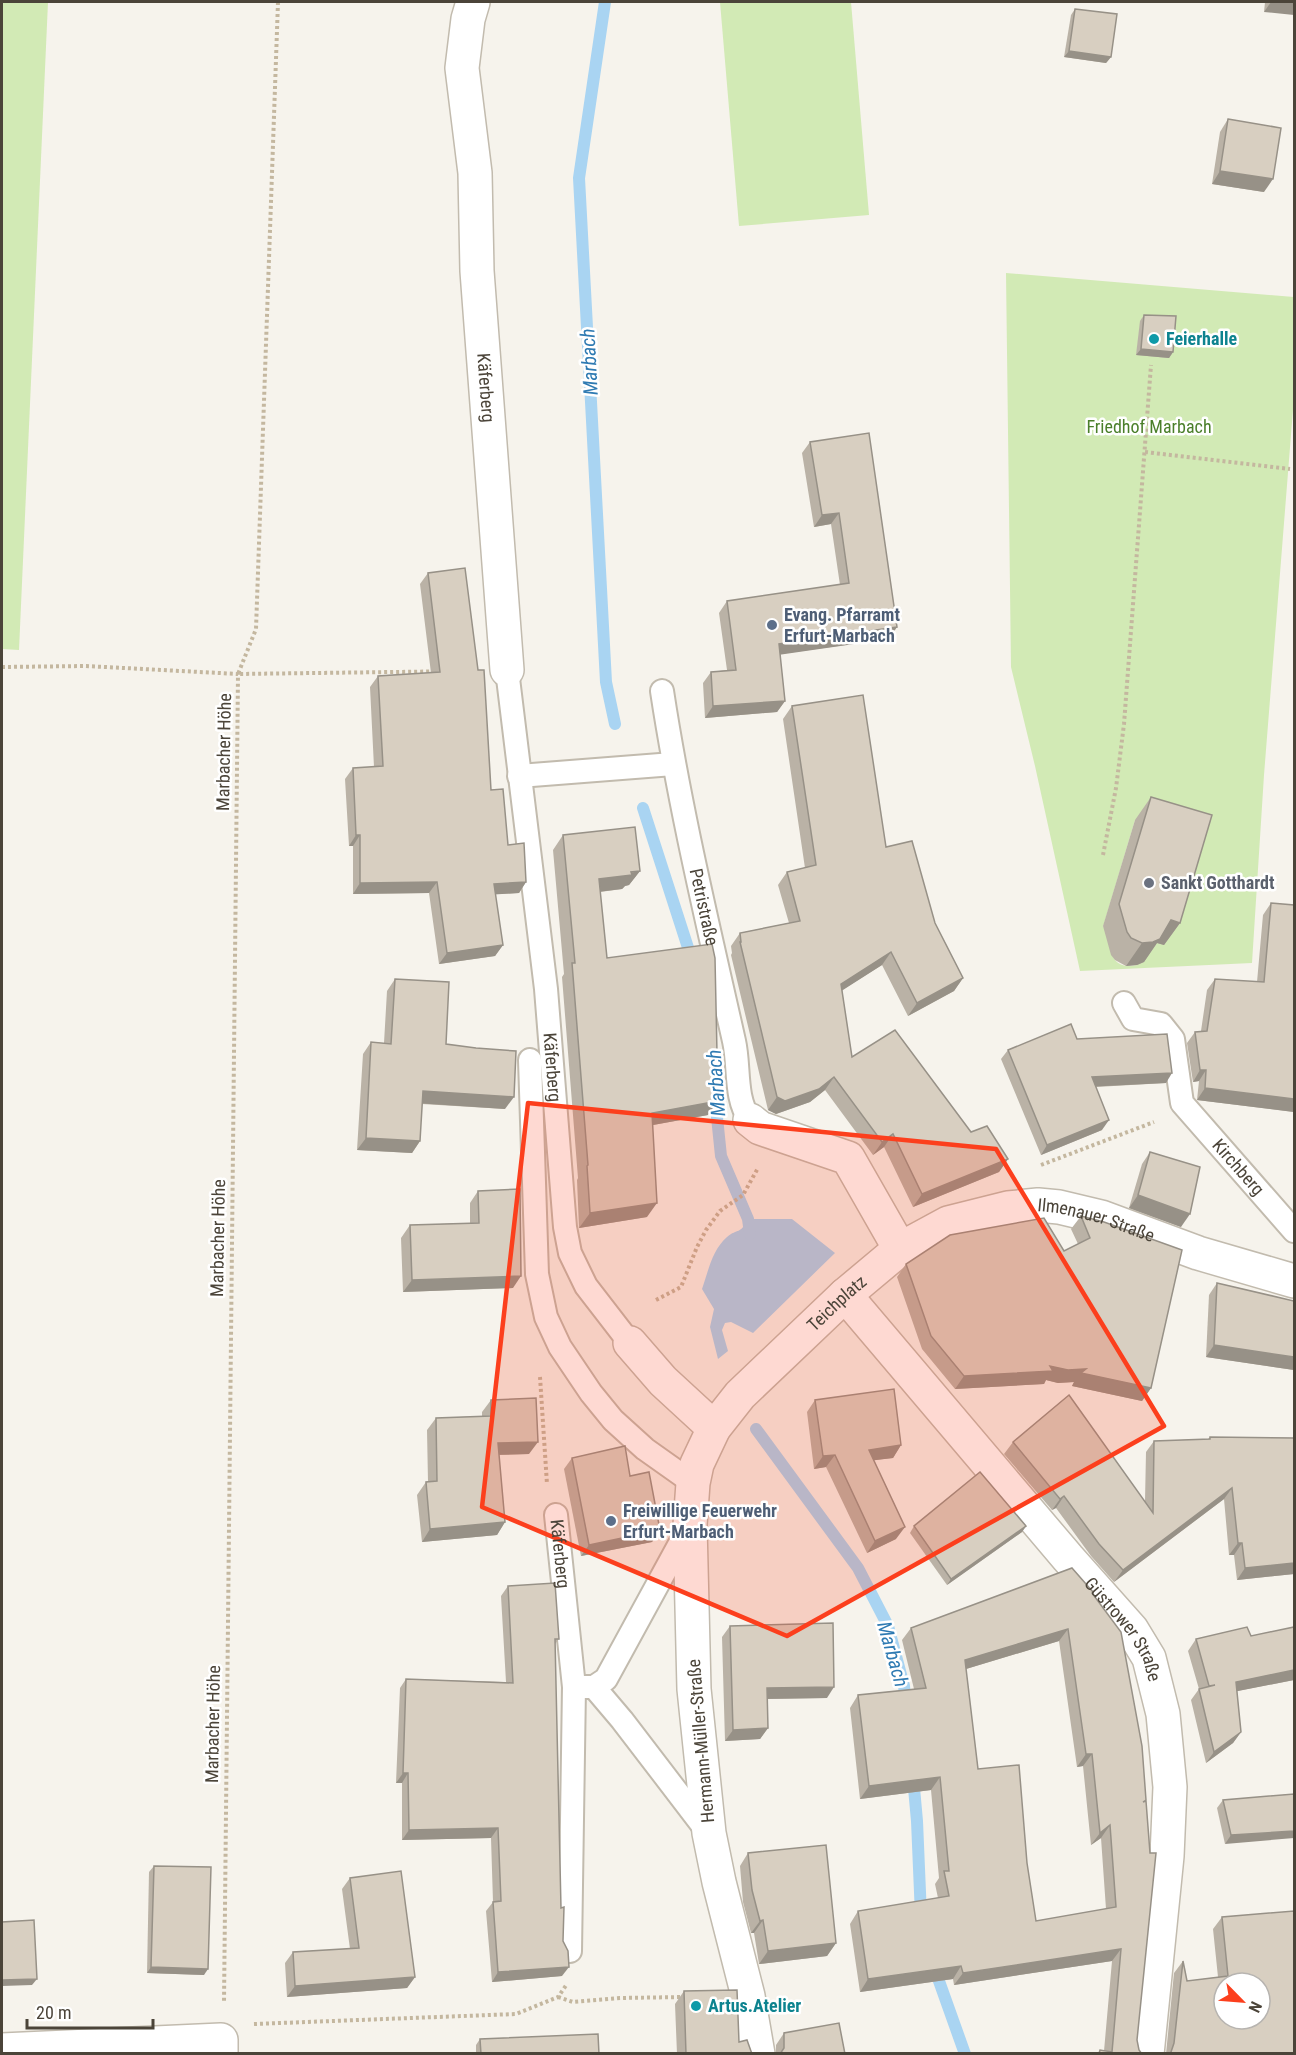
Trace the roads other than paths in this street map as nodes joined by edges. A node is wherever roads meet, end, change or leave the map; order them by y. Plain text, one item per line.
1 (473, 2) edge
2 (507, 670) joint
3 (662, 691) dead end
4 (673, 764) junction
5 (519, 776) junction
6 (1124, 1004) dead end
7 (530, 1060) dead end
8 (750, 1120) joint
9 (1294, 1231) edge
10 (900, 1250) junction
11 (1294, 1281) edge
12 (845, 1295) junction
13 (630, 1343) joint
14 (714, 1428) junction
15 (693, 1482) junction
16 (556, 1515) road end
17 (690, 1526) junction
18 (584, 1687) junction
19 (709, 1833) junction
20 (570, 1951) edge
21 (222, 2040) edge
22 (2, 2050) edge
23 (758, 2054) edge
24 (1147, 2054) edge

1 - 2 street, Käferberg
2 - 5 lane, Käferberg
3 - 4 lane, Petristraße
4 - 5 lane
4 - 8 lane, Petristraße
5 - 13 lane, Käferberg
6 - 9 lane, Kirchberg
7 - 15 lane, Käferberg
8 - 10 street
10 - 11 street, Ilmenauer Straße
10 - 12 street, Teichplatz
12 - 14 street, Teichplatz
12 - 24 street, Güstrower Straße
13 - 14 street
14 - 15 street, Hermann-Müller-Straße
15 - 17 street, Hermann-Müller-Straße
16 - 18 lane, Käferberg
17 - 18 lane
17 - 19 street, Hermann-Müller-Straße
18 - 19 lane
18 - 20 lane, Käferberg
19 - 23 street, Hermann-Müller-Straße
21 - 22 street

